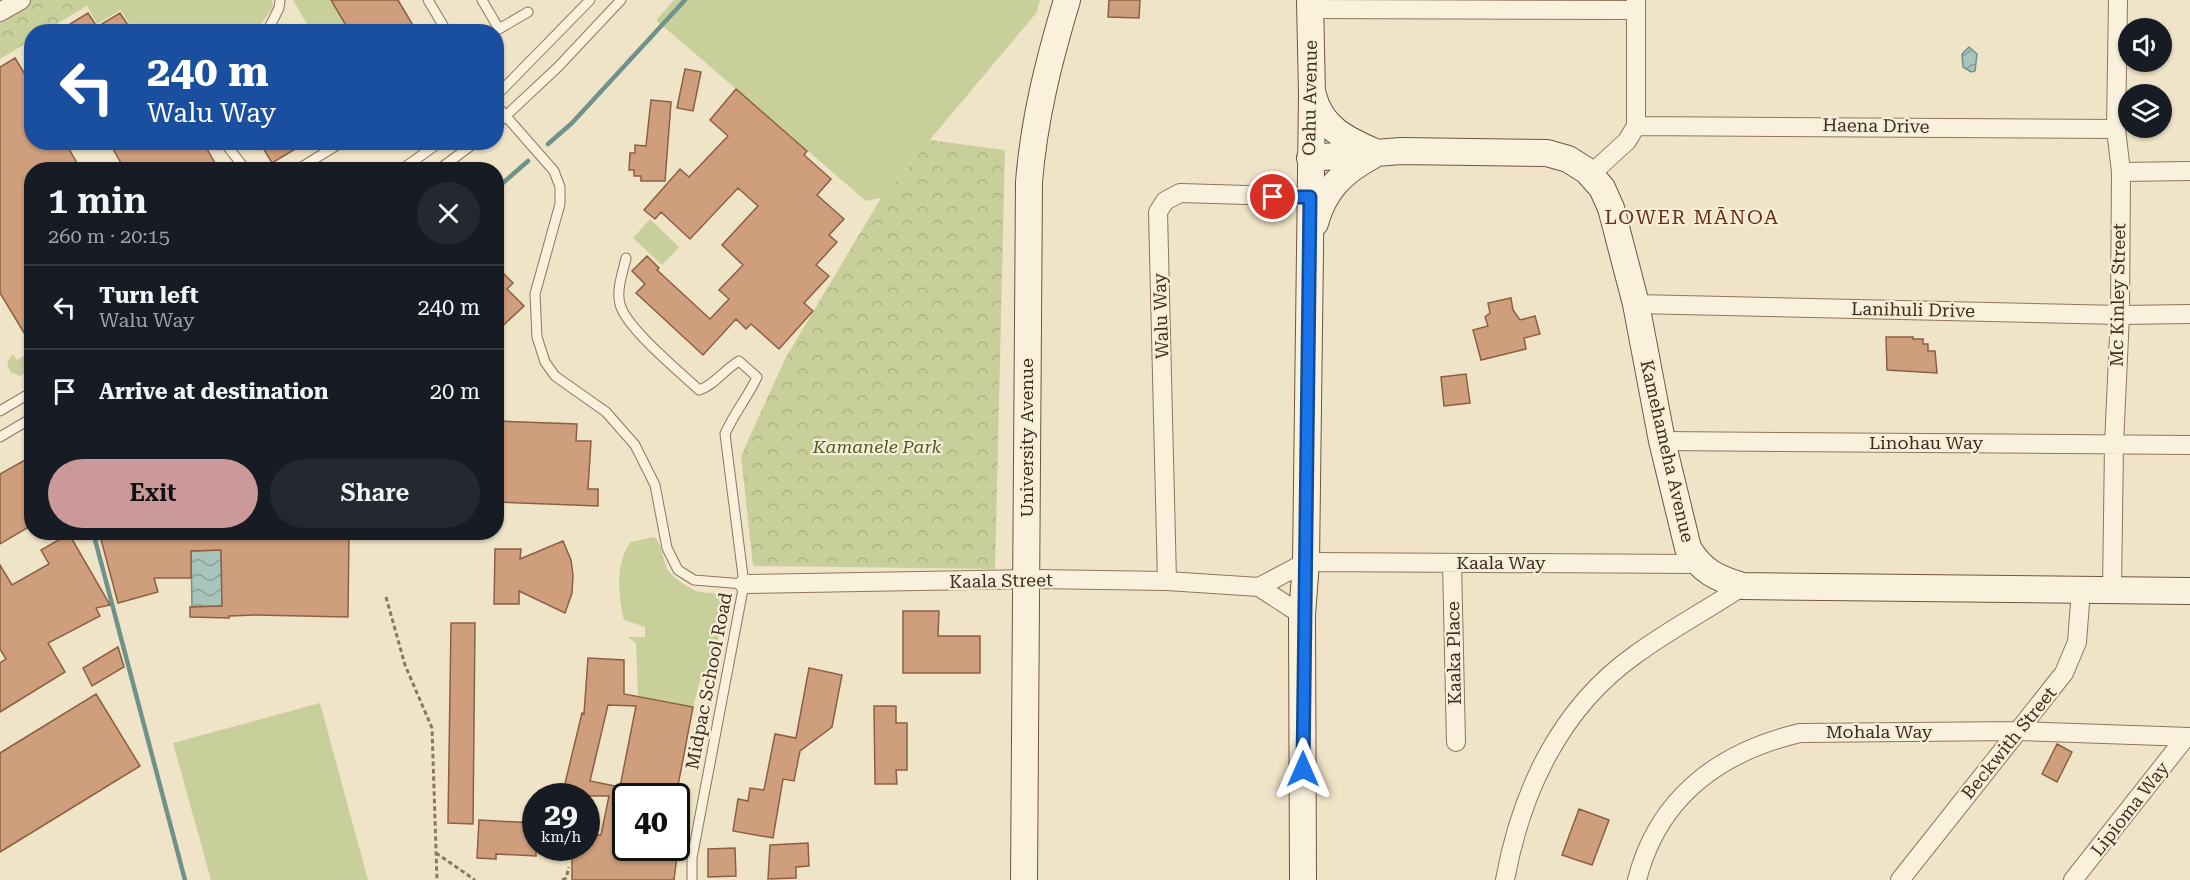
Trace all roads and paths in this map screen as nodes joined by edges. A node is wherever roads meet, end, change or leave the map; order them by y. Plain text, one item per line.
1 (21, 0) edge
2 (280, 0) edge
3 (428, 0) edge
4 (482, 0) edge
5 (590, 0) edge
6 (621, 0) edge
7 (1067, 0) edge
8 (2118, 0) edge
9 (1310, 5) edge
10 (1636, 5) edge
11 (0, 12) edge
12 (528, 12) dead end
13 (271, 24) edge
14 (442, 24) edge
15 (496, 24) edge
16 (504, 26) edge
17 (504, 88) edge
18 (1312, 95) junction
19 (506, 116) joint
20 (1636, 126) junction
21 (2116, 129) junction
22 (230, 150) edge
23 (329, 150) edge
24 (429, 150) edge
25 (465, 150) edge
26 (1378, 153) junction
27 (1310, 158) junction
28 (240, 162) edge
29 (310, 162) edge
30 (412, 162) edge
31 (449, 162) edge
32 (2190, 171) edge
33 (2121, 172) junction
34 (1591, 174) junction
35 (1310, 197) junction
36 (1310, 242) junction
37 (626, 258) dead end
38 (1636, 304) junction
39 (2190, 314) edge
40 (2120, 315) junction
41 (24, 397) edge
42 (0, 411) edge
43 (24, 422) edge
44 (0, 436) edge
45 (1662, 441) junction
46 (2114, 444) junction
47 (2190, 445) edge
48 (1306, 562) junction
49 (1452, 563) junction
50 (1696, 564) junction
51 (1028, 580) junction
52 (1167, 581) junction
53 (744, 584) junction
54 (1743, 586) junction
55 (1259, 587) junction
56 (2081, 590) junction
57 (2112, 590) junction
58 (2190, 591) edge
59 (386, 597) dead end
60 (1302, 615) junction
61 (2018, 731) junction
62 (2188, 737) edge
63 (1456, 742) dead end
64 (436, 853) junction
65 (569, 867) dead end
66 (437, 880) edge
67 (475, 880) edge
68 (562, 880) edge
69 (692, 880) edge
70 (1024, 880) edge
71 (1303, 880) edge
72 (1505, 880) edge
73 (1637, 880) edge
74 (1900, 880) edge
75 (2073, 880) edge

1 - 11 street
2 - 13 lane
3 - 14 lane
4 - 15 lane
5 - 17 lane
6 - 19 lane
7 - 51 street, University Avenue
8 - 21 street, Mc Kinley Street
9 - 10 street
9 - 18 street, Oahu Avenue
10 - 20 street
12 - 16 lane
18 - 26 street, Kamehameha Avenue
18 - 27 street, Oahu Avenue
19 - 53 lane
20 - 21 street, Haena Drive
20 - 34 street
21 - 33 street, Mc Kinley Street
22 - 28 lane
23 - 29 lane
24 - 30 lane
25 - 31 lane
26 - 27 street
26 - 34 street, Kamehameha Avenue
26 - 36 street, Kamehameha Avenue
27 - 35 street, Oahu Avenue
32 - 33 street
33 - 40 street, Mc Kinley Street
34 - 38 street, Kamehameha Avenue
35 - 36 street, Oahu Avenue
35 - 52 street, Walu Way
36 - 48 street, Oahu Avenue
37 - 53 lane, Midpac School Road
38 - 40 street, Lanihuli Drive
38 - 45 street, Kamehameha Avenue
39 - 40 street, Lanihuli Drive
40 - 46 street, Mc Kinley Street
41 - 42 lane
43 - 44 lane
45 - 46 street, Linohau Way
45 - 50 street, Kamehameha Avenue
46 - 47 street, Linohau Way
46 - 57 street, Mc Kinley Street
48 - 49 street, Kaala Way
48 - 55 street
48 - 60 street, Oahu Avenue
49 - 50 street, Kaala Way
49 - 63 street, Kaaka Place
50 - 54 street, Kamehameha Avenue
51 - 52 street, Kaala Street
51 - 53 street, Kaala Street
51 - 70 street, University Avenue
52 - 55 street, Kaala Street
53 - 69 lane, Midpac School Road
54 - 56 street, Kamehameha Avenue
54 - 72 street
55 - 60 street, Kaala Street
56 - 57 street, Kamehameha Avenue
56 - 61 street, Beckwith Street
57 - 58 street, Kamehameha Avenue
59 - 64 path
60 - 71 street, Oahu Avenue
61 - 62 street, Mohala Way
61 - 73 street, Mohala Way
61 - 74 street, Beckwith Street
62 - 75 street, Lipioma Way
64 - 66 path
64 - 67 path
65 - 68 path

